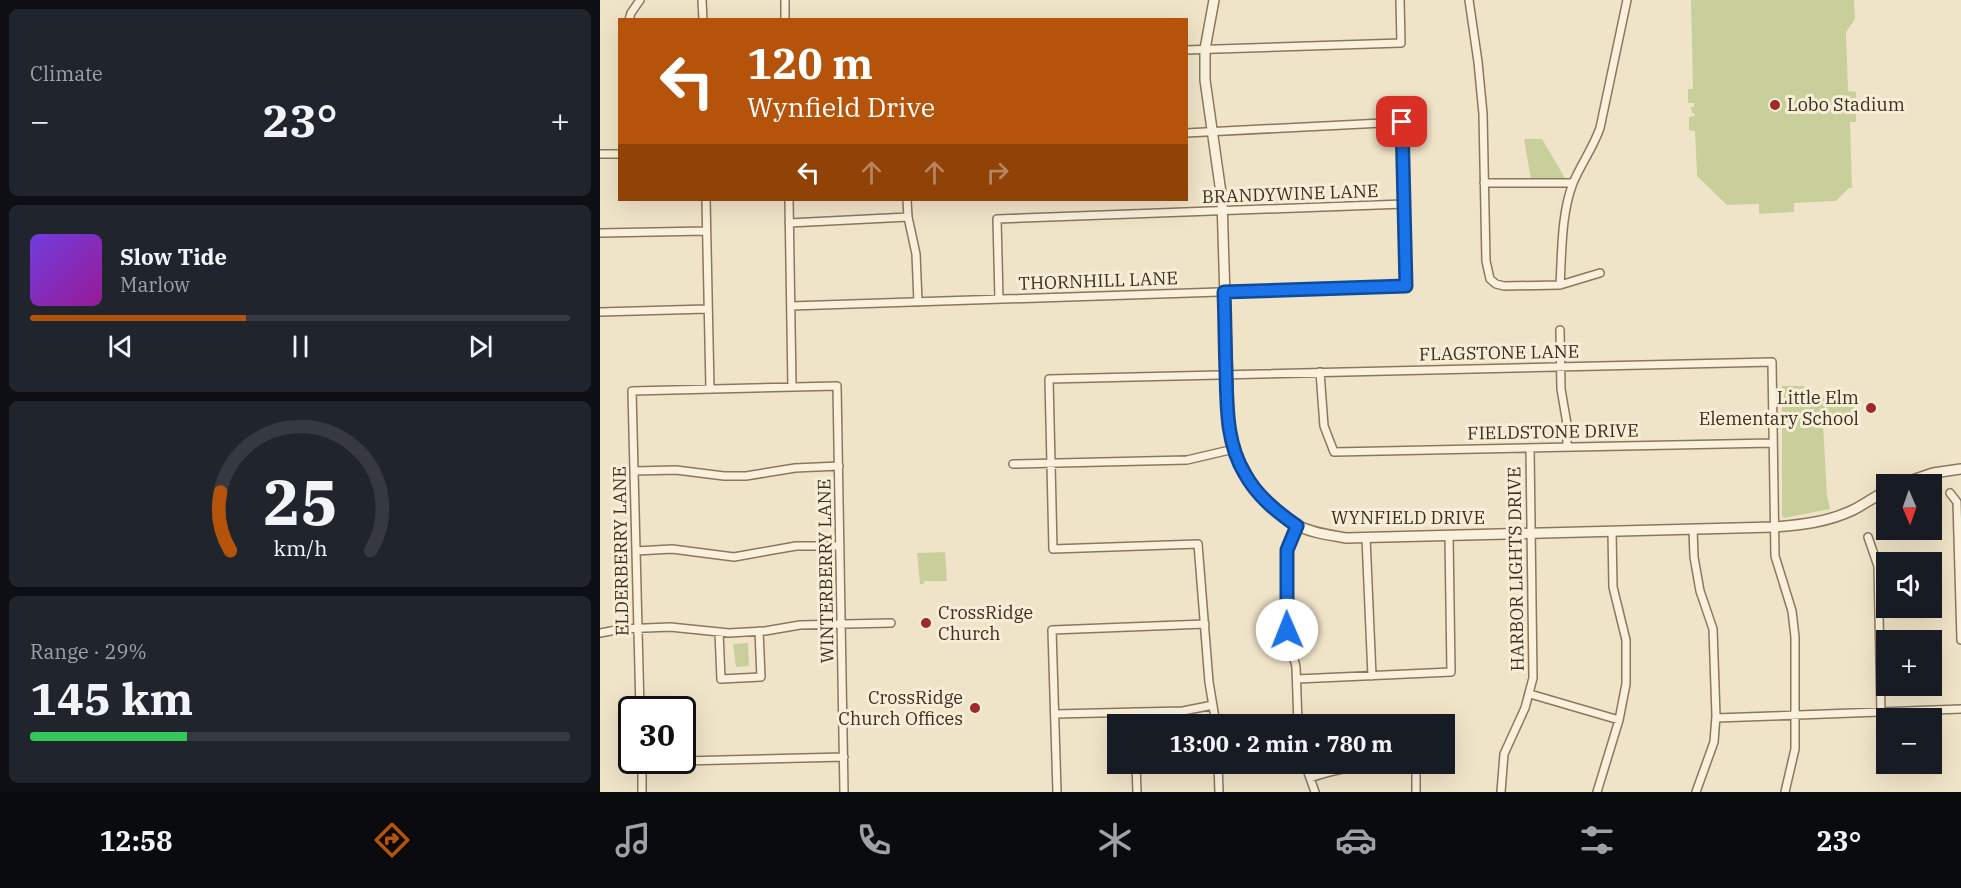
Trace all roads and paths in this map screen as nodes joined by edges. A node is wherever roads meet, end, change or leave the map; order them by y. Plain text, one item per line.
1 (640, 0) edge
2 (702, 0) edge
3 (785, 0) edge
4 (1214, 0) edge
5 (1400, 0) edge
6 (1469, 0) edge
7 (1627, 0) edge
8 (629, 18) edge
9 (703, 18) edge
10 (785, 18) edge
11 (1205, 49) junction
12 (1188, 50) edge
13 (1213, 132) junction
14 (1188, 133) edge
15 (600, 154) edge
16 (618, 154) edge
17 (1484, 183) junction
18 (1573, 183) junction
19 (706, 201) edge
20 (789, 201) edge
21 (907, 201) edge
22 (1404, 204) junction
23 (1222, 211) junction
24 (908, 217) junction
25 (789, 223) junction
26 (706, 231) junction
27 (600, 233) edge
28 (1600, 273) dead end
29 (1560, 285) junction
30 (1224, 292) junction
31 (999, 299) junction
32 (918, 302) junction
33 (791, 306) junction
34 (707, 309) junction
35 (600, 312) edge
36 (1560, 330) dead end
37 (1560, 366) junction
38 (1320, 372) junction
39 (1226, 374) junction
40 (792, 387) junction
41 (710, 389) junction
42 (1773, 443) junction
43 (1567, 447) junction
44 (1530, 448) junction
45 (1234, 449) junction
46 (1013, 464) dead end
47 (1051, 464) junction
48 (839, 466) junction
49 (1961, 469) edge
50 (634, 471) junction
51 (1930, 474) edge
52 (1950, 493) dead end
53 (1876, 497) edge
54 (1297, 526) junction
55 (1774, 527) junction
56 (1694, 529) junction
57 (1612, 531) junction
58 (1531, 533) junction
59 (1449, 536) junction
60 (1868, 537) dead end
61 (1366, 538) junction
62 (840, 546) junction
63 (636, 551) junction
64 (891, 623) dead end
65 (842, 624) junction
66 (1205, 624) junction
67 (638, 628) junction
68 (759, 631) junction
69 (719, 632) junction
70 (600, 633) edge
71 (1961, 640) edge
72 (1372, 676) junction
73 (1297, 679) junction
74 (1530, 694) junction
75 (640, 696) edge
76 (1213, 705) junction
77 (1881, 708) edge
78 (1961, 709) edge
79 (1942, 710) edge
80 (1135, 712) joint
81 (1876, 712) edge
82 (1055, 714) junction
83 (1214, 714) edge
84 (1298, 714) edge
85 (1796, 715) junction
86 (1716, 718) junction
87 (1619, 720) junction
88 (844, 757) junction
89 (696, 760) edge
90 (642, 774) edge
91 (1136, 774) edge
92 (1218, 774) edge
93 (1309, 774) edge
94 (1321, 774) edge
95 (1416, 774) edge
96 (1310, 778) junction
97 (642, 792) edge
98 (844, 792) edge
99 (1057, 792) edge
100 (1137, 792) edge
101 (1219, 792) edge
102 (1316, 792) edge
103 (1416, 792) edge
104 (1501, 792) edge
105 (1597, 792) edge
106 (1696, 792) edge
107 (1785, 792) edge

1 - 8 street
2 - 9 street
3 - 10 street
4 - 11 street, WYNFIELD DRIVE
5 - 11 street
6 - 17 street
7 - 18 street
11 - 12 street
11 - 13 street, WYNFIELD DRIVE
13 - 14 street
13 - 22 street
13 - 23 street, WYNFIELD DRIVE
15 - 16 street
17 - 18 street
17 - 29 street
18 - 29 street
19 - 26 street
20 - 25 street
21 - 24 street
22 - 23 street, BRANDYWINE LANE
22 - 30 street, THORNHILL LANE
23 - 30 street, WYNFIELD DRIVE
23 - 31 street, BRANDYWINE LANE
24 - 25 street
24 - 32 street
25 - 33 street
26 - 27 street
26 - 34 street
28 - 29 street
30 - 31 street, THORNHILL LANE
30 - 39 street, WYNFIELD DRIVE
31 - 32 street, THORNHILL LANE
32 - 33 street, THORNHILL LANE
33 - 40 street
34 - 35 street
34 - 41 street
36 - 37 street
37 - 38 street, FLAGSTONE LANE
37 - 42 street, FLAGSTONE LANE
37 - 43 street
38 - 39 street, FLAGSTONE LANE
38 - 44 street, FIELDSTONE DRIVE
39 - 45 street, WYNFIELD DRIVE
39 - 47 street, FLAGSTONE LANE
40 - 41 street
40 - 48 street, WINTERBERRY LANE
41 - 50 street, ELDERBERRY LANE
42 - 43 street, FIELDSTONE DRIVE
42 - 55 street
43 - 44 street, FIELDSTONE DRIVE
44 - 58 street, HARBOR LIGHTS DRIVE
45 - 47 street
45 - 54 street, WYNFIELD DRIVE
46 - 47 street
47 - 66 street
48 - 50 street
48 - 62 street, WINTERBERRY LANE
49 - 51 street
50 - 63 street, ELDERBERRY LANE
52 - 71 street
53 - 55 street, WYNFIELD DRIVE
54 - 61 street, WYNFIELD DRIVE
54 - 73 street
55 - 56 street, WYNFIELD DRIVE
55 - 85 street
56 - 57 street, WYNFIELD DRIVE
56 - 86 street
57 - 58 street, WYNFIELD DRIVE
57 - 87 street
58 - 59 street, WYNFIELD DRIVE
58 - 74 street, HARBOR LIGHTS DRIVE
59 - 61 street, WYNFIELD DRIVE
59 - 72 street
60 - 77 street
61 - 72 street
62 - 63 street
62 - 65 street, WINTERBERRY LANE
63 - 67 street, ELDERBERRY LANE
64 - 65 street
65 - 68 street
65 - 88 street, WINTERBERRY LANE
66 - 76 street
66 - 82 street
67 - 69 street
67 - 70 street
67 - 75 street, ELDERBERRY LANE
68 - 69 street
68 - 69 street
72 - 73 street
73 - 84 street
74 - 87 street
74 - 104 street, HARBOR LIGHTS DRIVE
76 - 80 street
76 - 83 street
78 - 79 street
80 - 82 street
81 - 85 street
82 - 99 street
85 - 86 street
85 - 107 street
86 - 106 street
87 - 105 street
88 - 89 street
88 - 98 street, WINTERBERRY LANE
90 - 97 street
91 - 100 street
92 - 101 street
93 - 96 street
94 - 96 street
95 - 103 street
96 - 102 street

